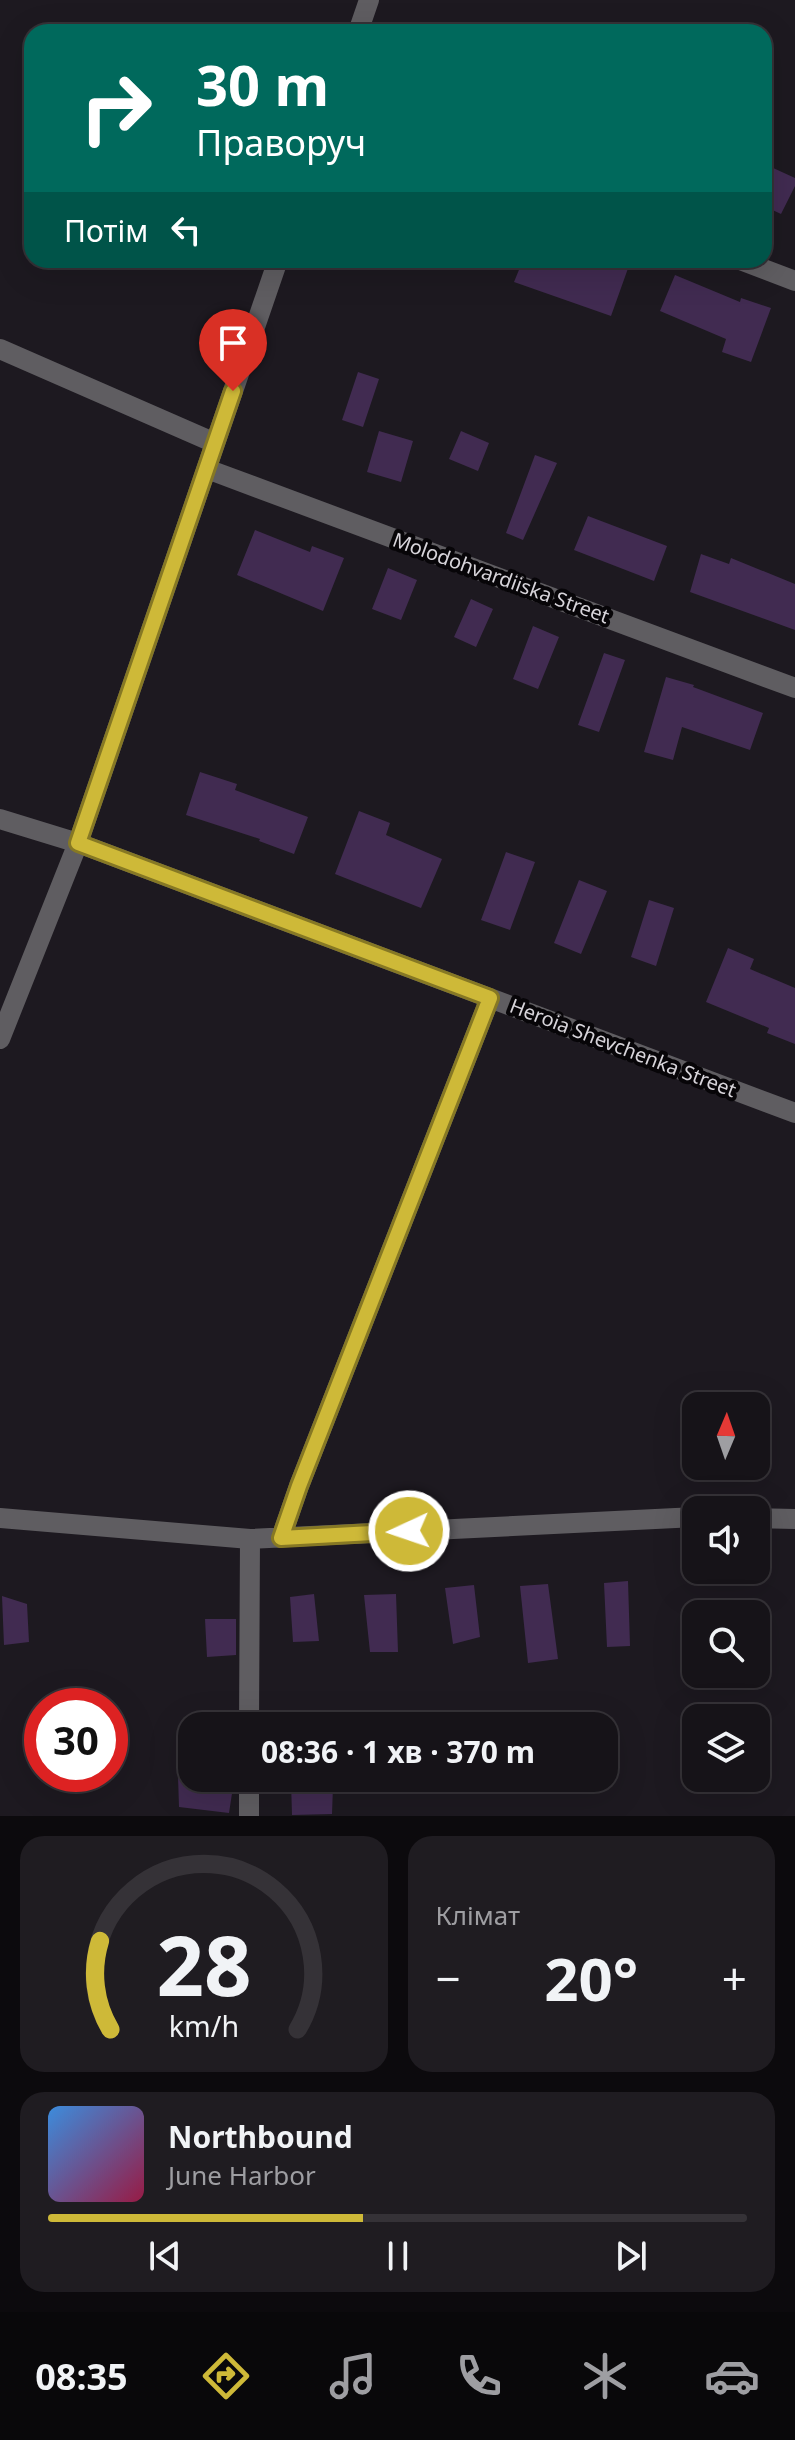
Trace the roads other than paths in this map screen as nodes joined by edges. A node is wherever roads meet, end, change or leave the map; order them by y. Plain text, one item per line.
1 (369, 0) edge
2 (361, 24) edge
3 (275, 268) edge
4 (761, 268) edge
5 (795, 281) edge
6 (0, 349) edge
7 (215, 443) junction
8 (207, 469) junction
9 (795, 688) edge
10 (0, 819) edge
11 (78, 843) junction
12 (490, 998) junction
13 (0, 1039) edge
14 (795, 1113) edge
15 (0, 1518) edge
16 (682, 1518) edge
17 (770, 1518) edge
18 (795, 1519) edge
19 (281, 1538) junction
20 (250, 1539) junction
21 (249, 1712) edge
22 (249, 1792) edge
23 (249, 1816) edge

1 - 2 street
3 - 7 street
4 - 5 street
6 - 7 street
7 - 8 street
8 - 9 street, Molodohvardiiska Street
8 - 11 street
10 - 11 street, Heroia Shevchenka Street
11 - 12 street, Heroia Shevchenka Street
11 - 13 street
12 - 14 street, Heroia Shevchenka Street
12 - 19 street
15 - 20 street
16 - 19 street
17 - 18 street
19 - 20 street
20 - 21 street
22 - 23 street

